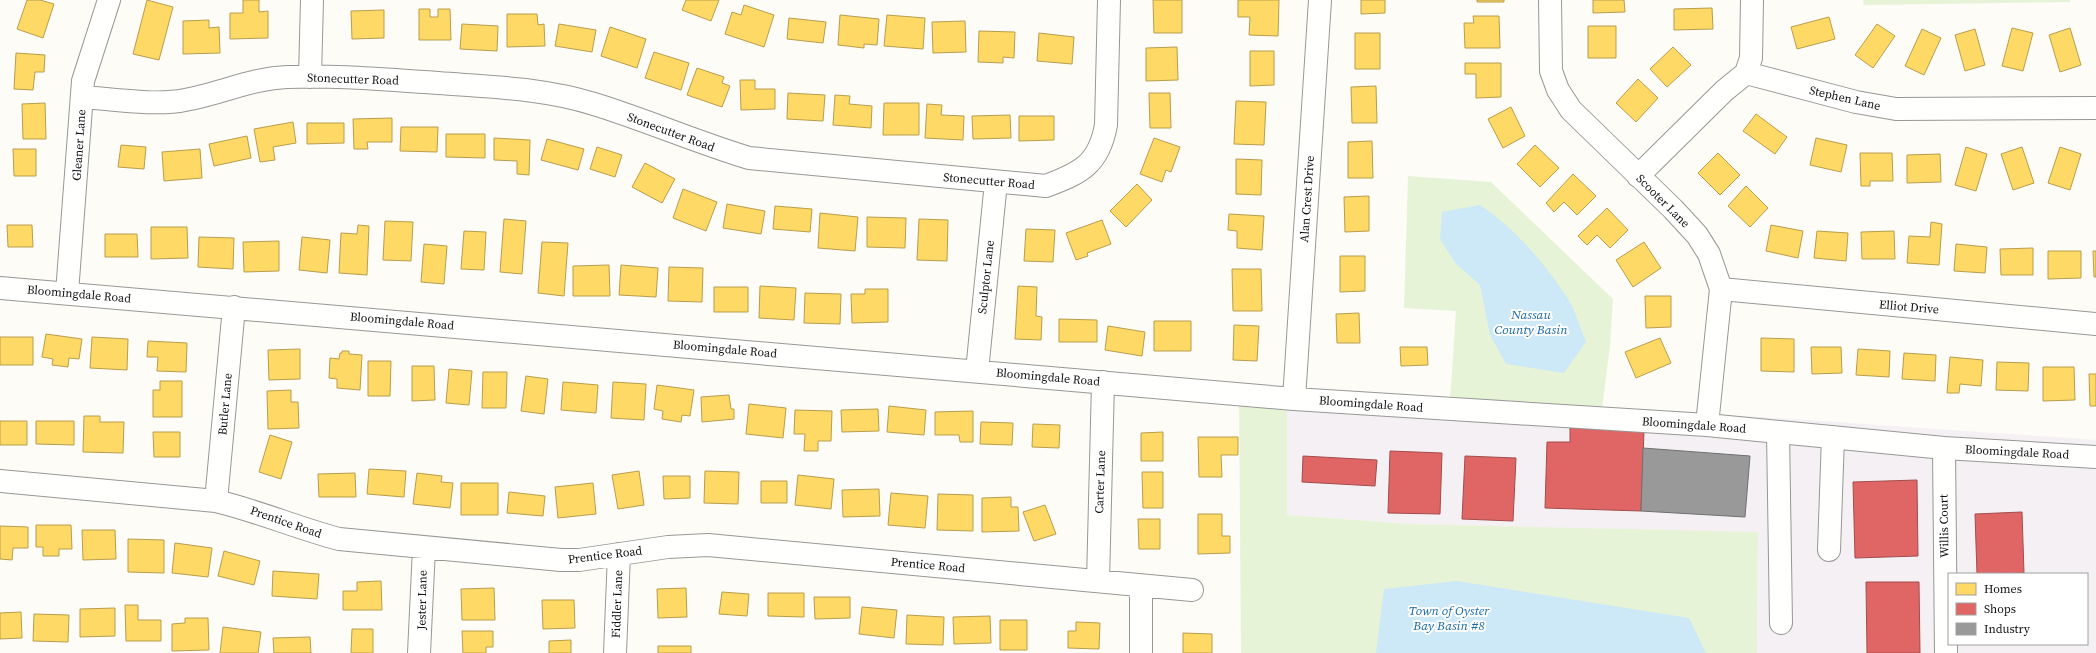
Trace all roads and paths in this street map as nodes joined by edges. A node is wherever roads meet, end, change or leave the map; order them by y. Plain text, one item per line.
1 (109, 0) edge
2 (312, 0) edge
3 (1109, 0) edge
4 (1320, 0) edge
5 (1550, 0) edge
6 (1752, 0) edge
7 (1746, 73) junction
8 (310, 78) junction
9 (82, 97) junction
10 (2096, 108) edge
11 (1638, 176) junction
12 (996, 182) junction
13 (0, 288) edge
14 (1721, 289) junction
15 (67, 293) junction
16 (234, 307) junction
17 (2096, 324) edge
18 (976, 371) junction
19 (1103, 382) junction
20 (1294, 399) junction
21 (1707, 425) junction
22 (1778, 432) junction
23 (1833, 437) junction
24 (1944, 448) junction
25 (2096, 457) edge
26 (0, 481) edge
27 (216, 501) junction
28 (424, 548) junction
29 (1829, 550) dead end
30 (619, 554) junction
31 (1098, 581) junction
32 (1141, 586) junction
33 (1192, 590) dead end
34 (1781, 623) dead end
35 (420, 653) edge
36 (615, 653) edge
37 (1141, 653) edge
38 (1946, 653) edge

1 - 9 street, Gleaner Lane
2 - 8 street
3 - 12 street, Stonecutter Road
4 - 20 street, Alan Crest Drive
5 - 11 street, Scooter Lane
6 - 7 street
7 - 10 street, Stephen Lane
7 - 11 street
8 - 9 street, Stonecutter Road
8 - 12 street, Stonecutter Road
9 - 15 street, Gleaner Lane
11 - 14 street, Scooter Lane
12 - 18 street, Sculptor Lane
13 - 15 street, Bloomingdale Road
14 - 17 street, Elliot Drive
14 - 21 street, Scooter Lane
15 - 16 street, Bloomingdale Road
16 - 18 street, Bloomingdale Road
16 - 27 street, Butler Lane
18 - 19 street, Bloomingdale Road
19 - 20 street, Bloomingdale Road
19 - 31 street, Carter Lane
20 - 21 street, Bloomingdale Road
21 - 22 street, Bloomingdale Road
22 - 23 street, Bloomingdale Road
22 - 34 street
23 - 24 street, Bloomingdale Road
23 - 29 street
24 - 25 street, Bloomingdale Road
24 - 38 street, Willis Court
26 - 27 street, Prentice Road
27 - 28 street, Prentice Road
28 - 30 street, Prentice Road
28 - 35 street, Jester Lane
30 - 31 street, Prentice Road
30 - 36 street, Fiddler Lane
31 - 32 street, Prentice Road
32 - 33 street, Prentice Road
32 - 37 street

